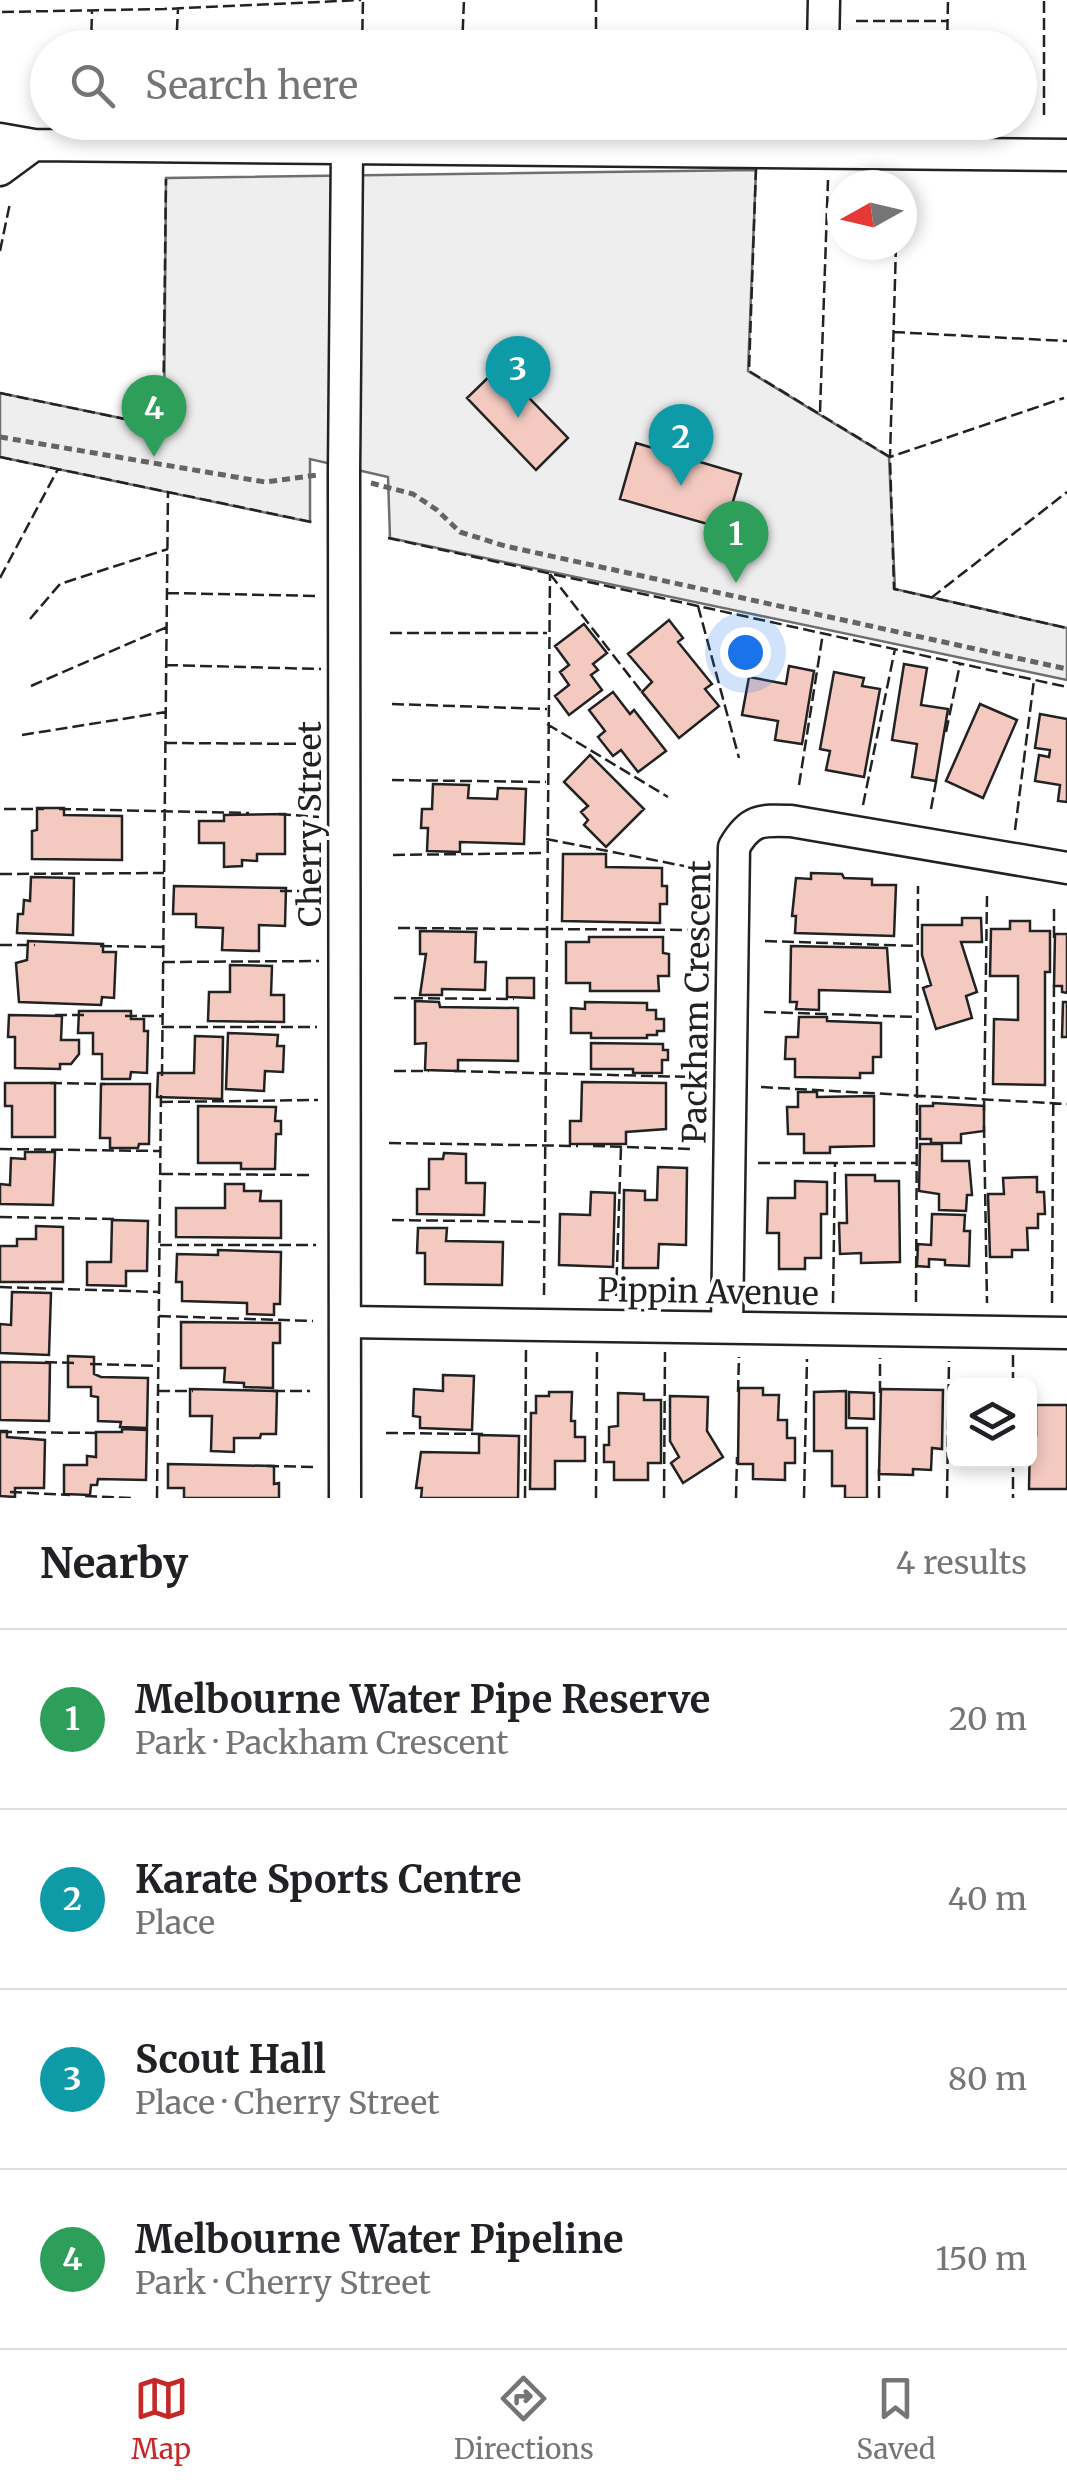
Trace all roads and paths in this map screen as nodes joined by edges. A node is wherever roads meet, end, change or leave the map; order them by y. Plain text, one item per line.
1 (824, 0) edge
2 (823, 30) edge
3 (0, 139) edge
4 (712, 140) edge
5 (862, 140) edge
6 (34, 145) junction
7 (347, 150) junction
8 (1067, 155) edge
9 (0, 170) edge
10 (0, 438) edge
11 (344, 471) junction
12 (1067, 669) edge
13 (1067, 868) edge
14 (347, 1322) junction
15 (727, 1327) junction
16 (1067, 1332) edge
17 (346, 1498) edge

1 - 2 street
3 - 6 street
4 - 7 street
5 - 8 street
6 - 7 street
6 - 9 street
7 - 11 street, Cherry Street
10 - 11 path
11 - 12 path
11 - 14 street, Cherry Street
13 - 15 street, Packham Crescent
14 - 15 street, Pippin Avenue
14 - 17 street, Cherry Street
15 - 16 street, Pippin Avenue

